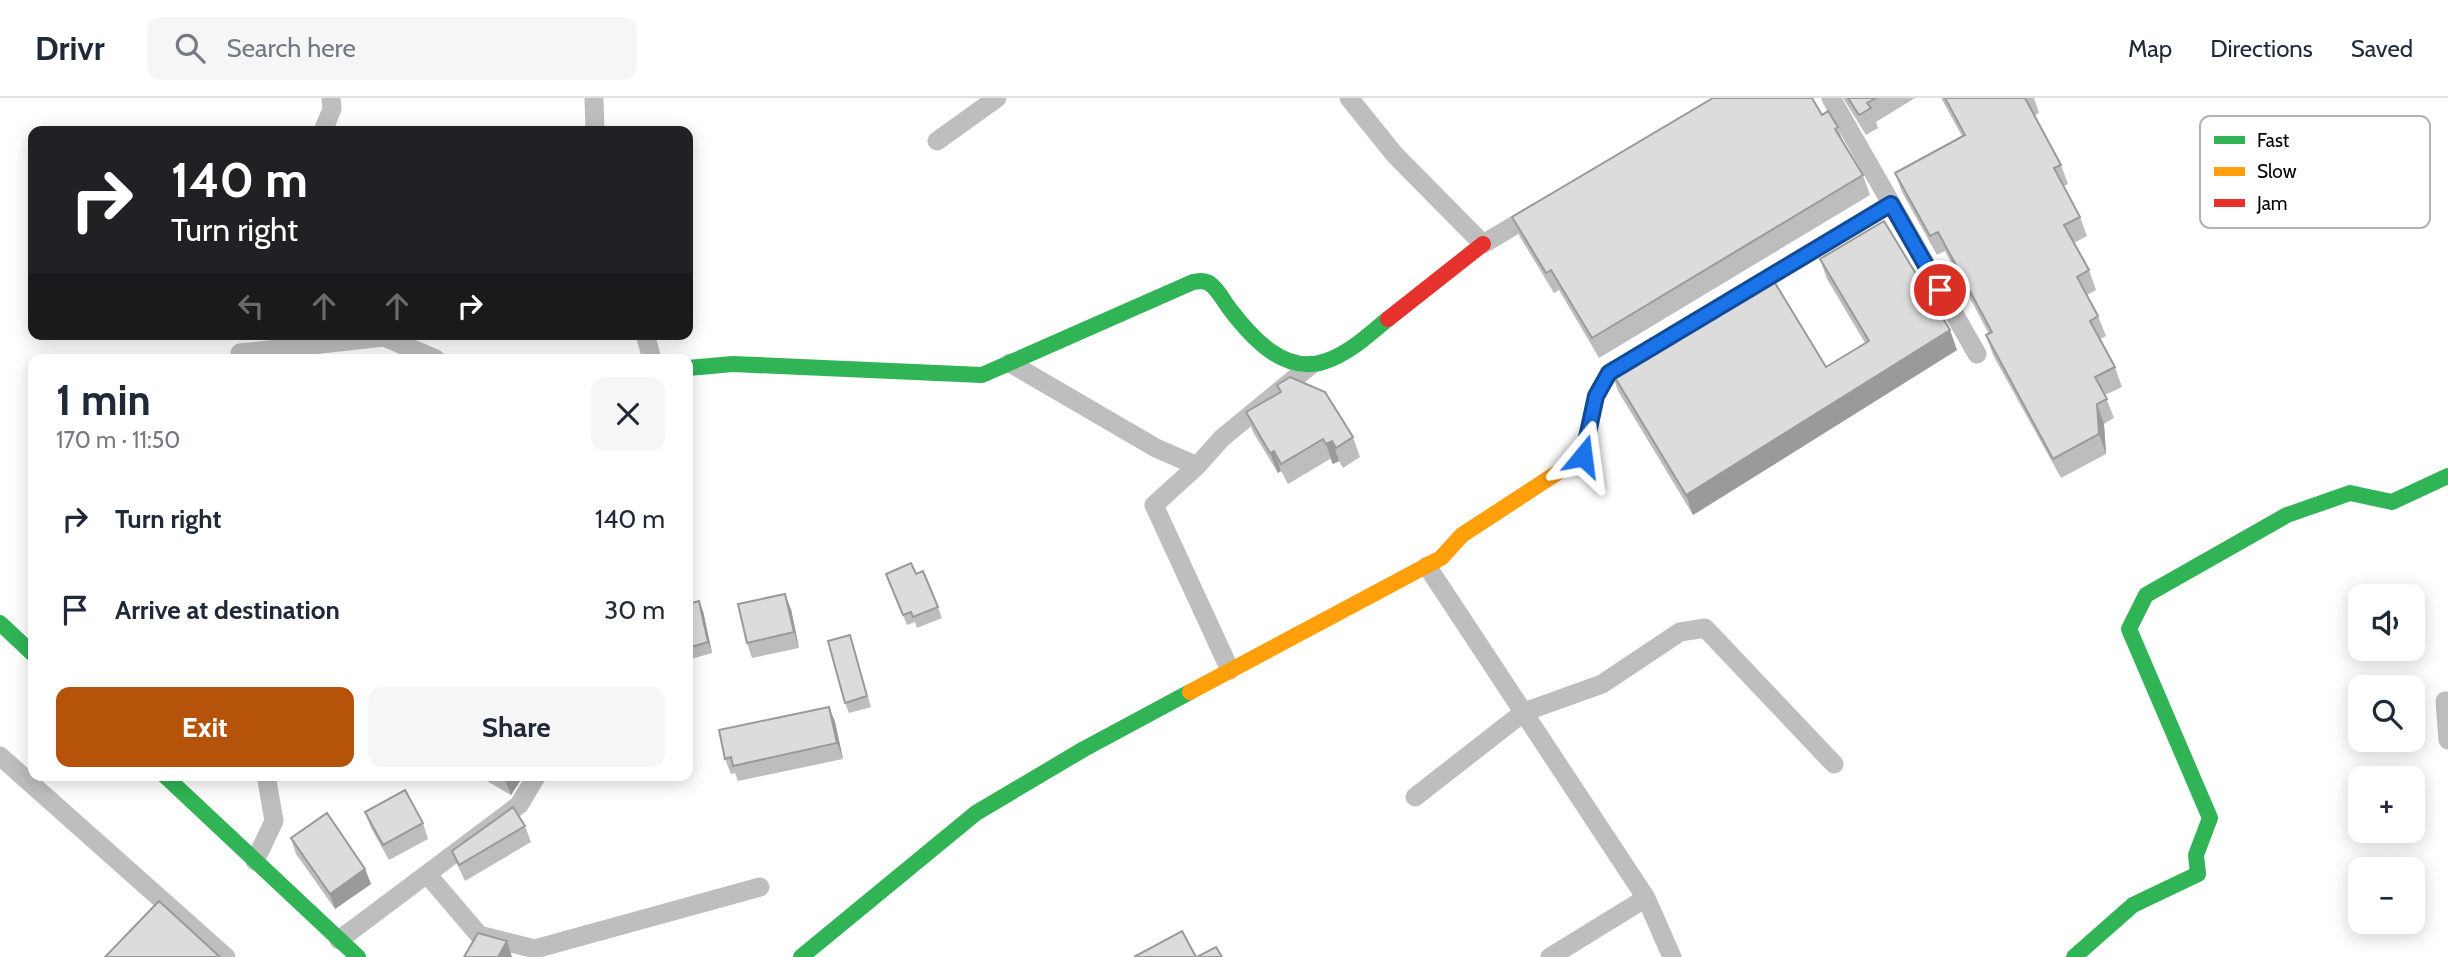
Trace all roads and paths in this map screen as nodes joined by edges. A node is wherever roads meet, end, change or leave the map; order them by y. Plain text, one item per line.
1 (331, 98) edge
2 (594, 98) edge
3 (997, 98) edge
4 (1349, 98) edge
5 (1831, 98) edge
6 (325, 126) edge
7 (595, 126) edge
8 (937, 141) dead end
9 (1554, 202) edge
10 (1891, 204) junction
11 (1483, 244) junction
12 (1726, 302) edge
13 (347, 340) edge
14 (392, 340) edge
15 (1656, 345) edge
16 (241, 354) edge
17 (424, 354) edge
18 (1977, 354) dead end
19 (1010, 363) junction
20 (1311, 365) junction
21 (693, 368) edge
22 (1197, 466) junction
23 (2448, 476) edge
24 (1427, 566) junction
25 (0, 623) edge
26 (28, 649) edge
27 (1230, 670) junction
28 (2448, 701) edge
29 (1524, 712) junction
30 (2448, 740) edge
31 (0, 756) edge
32 (1834, 764) dead end
33 (28, 781) edge
34 (28, 781) edge
35 (169, 781) edge
36 (267, 781) edge
37 (533, 781) edge
38 (1415, 797) dead end
39 (255, 861) junction
40 (427, 874) junction
41 (760, 887) dead end
42 (1646, 898) junction
43 (339, 940) junction
44 (226, 957) edge
45 (358, 957) edge
46 (801, 957) edge
47 (1550, 957) edge
48 (1672, 957) edge
49 (2074, 957) edge

1 - 6 street
2 - 7 street
3 - 8 street
4 - 11 street
5 - 10 street
9 - 11 street
10 - 12 street
10 - 18 street
11 - 20 street
13 - 16 street
14 - 17 street
15 - 24 street
19 - 20 street
19 - 21 street
19 - 22 street
20 - 22 street
22 - 27 street
23 - 49 street
24 - 27 street
24 - 29 street
25 - 26 street
27 - 46 street
28 - 30 street
29 - 32 street
29 - 38 street
29 - 42 street
31 - 34 street
33 - 44 street
35 - 39 street
36 - 39 street
37 - 40 street
39 - 43 street
40 - 41 street
40 - 43 street
42 - 47 street
42 - 48 street
43 - 45 street

